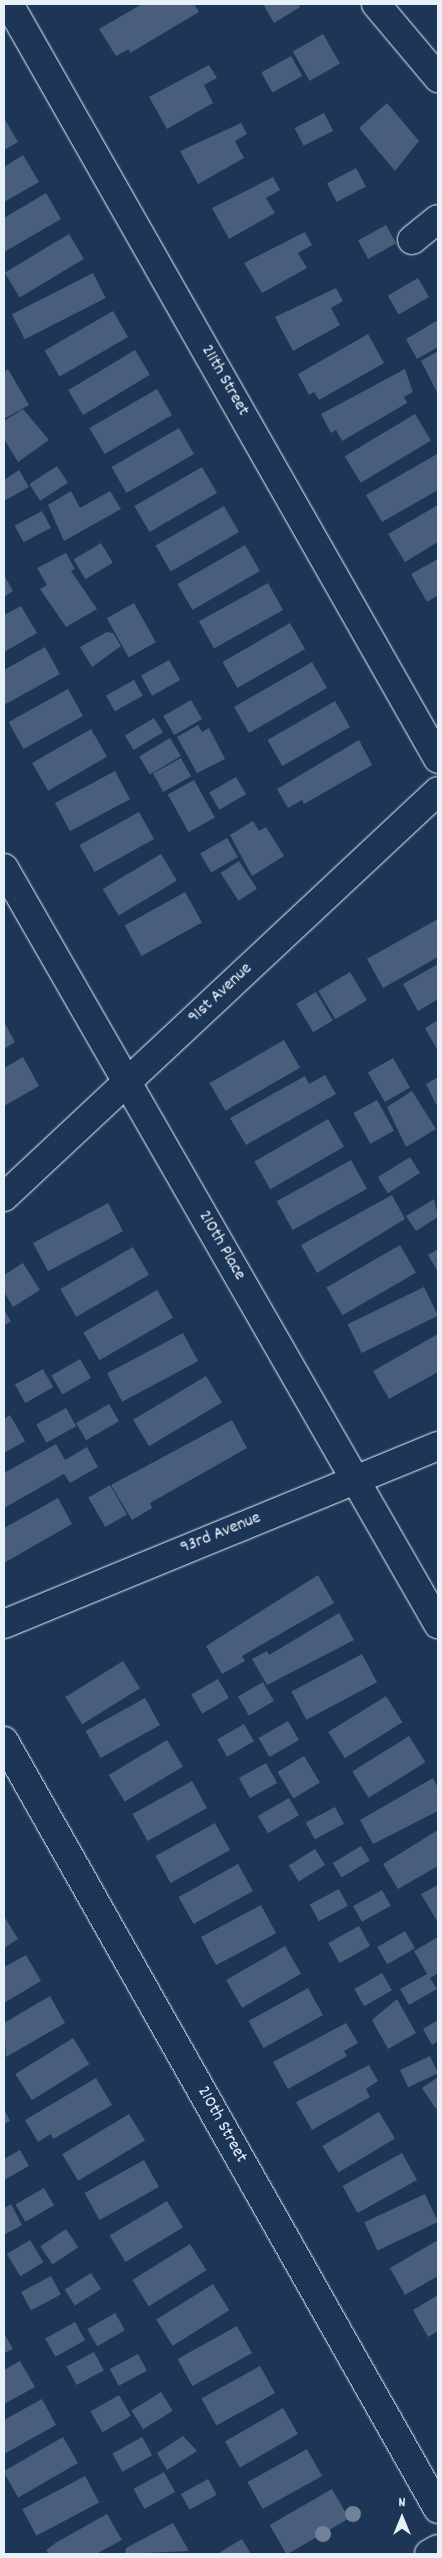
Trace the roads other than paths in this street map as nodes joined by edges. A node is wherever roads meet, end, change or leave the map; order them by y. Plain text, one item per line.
1 (9, 4) edge
2 (376, 4) edge
3 (438, 78) edge
4 (438, 219) edge
5 (412, 240) dead end
6 (438, 759) edge
7 (438, 791) edge
8 (4, 868) edge
9 (126, 1083) junction
10 (4, 1197) edge
11 (438, 1446) edge
12 (356, 1478) junction
13 (4, 1624) edge
14 (438, 1624) edge
15 (4, 1741) edge
16 (438, 2509) edge
17 (438, 2549) edge
18 (429, 2554) edge

1 - 6 street, 211th Street
2 - 3 street
4 - 5 street
7 - 9 street, 91st Avenue
8 - 9 street, 210th Place
9 - 10 street, 91st Avenue
9 - 12 street, 210th Place
11 - 12 street, 93rd Avenue
12 - 13 street, 93rd Avenue
12 - 14 street, 210th Place
15 - 16 street, 210th Street
17 - 18 street

